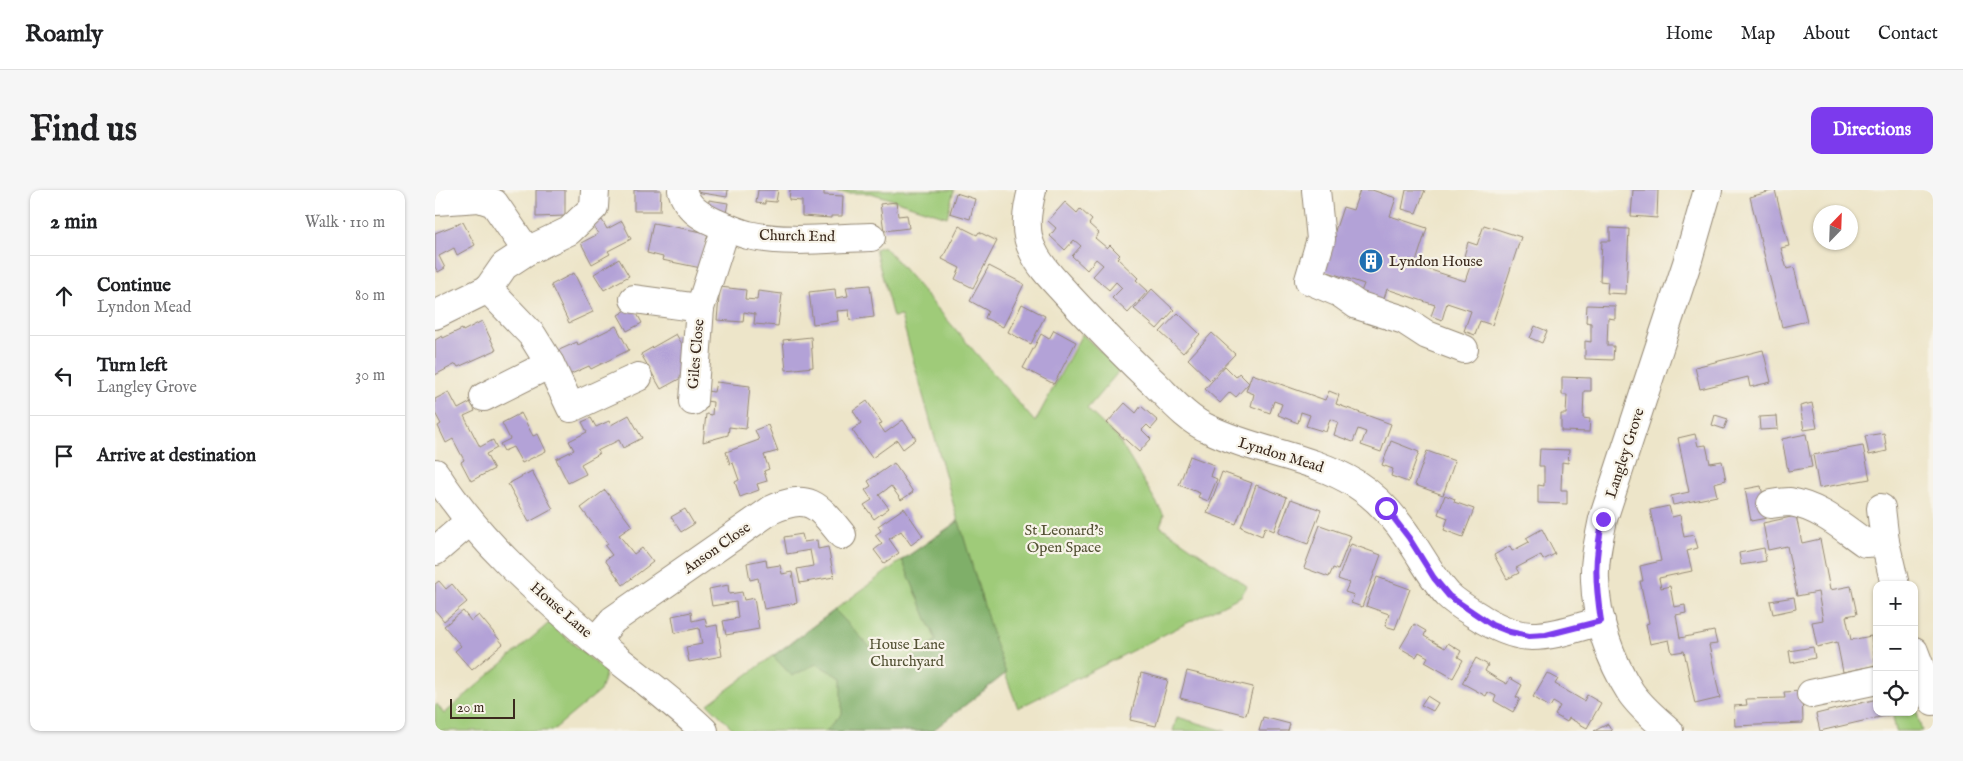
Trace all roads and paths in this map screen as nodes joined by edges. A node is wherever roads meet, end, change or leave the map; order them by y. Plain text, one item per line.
1 (682, 190) edge
2 (1032, 190) edge
3 (1315, 190) edge
4 (1708, 190) edge
5 (595, 198) edge
6 (436, 201) edge
7 (726, 227) junction
8 (871, 237) dead end
9 (527, 251) junction
10 (489, 289) junction
11 (634, 299) dead end
12 (700, 308) junction
13 (435, 314) edge
14 (1464, 349) dead end
15 (550, 364) junction
16 (638, 377) dead end
17 (484, 397) dead end
18 (693, 400) dead end
19 (435, 473) edge
20 (1771, 504) dead end
21 (1881, 508) dead end
22 (470, 521) junction
23 (842, 535) dead end
24 (1885, 542) junction
25 (435, 550) edge
26 (1894, 581) edge
27 (1601, 621) junction
28 (595, 640) junction
29 (1918, 669) edge
30 (1873, 681) edge
31 (1811, 694) dead end
32 (1933, 701) edge
33 (704, 731) edge
34 (1669, 731) edge

1 - 7 street, Church End
2 - 27 street, Lyndon Mead
3 - 14 street
4 - 27 street, Langley Grove
5 - 9 street
6 - 9 street
7 - 8 street, Church End
7 - 12 street, Giles Close
9 - 10 street
10 - 13 street
10 - 15 street
11 - 12 street, Giles Close
12 - 18 street, Giles Close
15 - 16 street
15 - 17 street
19 - 22 street, House Lane
20 - 24 street
21 - 24 street
22 - 25 street
22 - 28 street, House Lane
23 - 28 street, Anson Close
24 - 26 street
27 - 34 street, Langley Grove
28 - 33 street, House Lane
29 - 32 street
30 - 31 street

